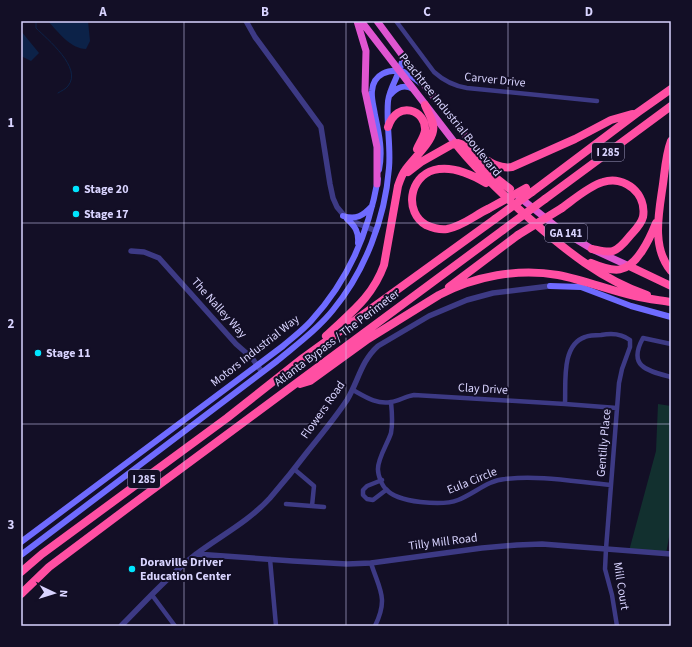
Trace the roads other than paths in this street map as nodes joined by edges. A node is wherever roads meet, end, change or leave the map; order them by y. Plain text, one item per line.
1 (246, 21) edge
2 (357, 21) edge
3 (361, 21) edge
4 (377, 21) edge
5 (396, 21) edge
6 (404, 56) junction
7 (400, 72) junction
8 (425, 86) junction
9 (671, 89) edge
10 (413, 90) junction
11 (389, 96) junction
12 (597, 100) dead end
13 (425, 105) junction
14 (671, 106) edge
15 (637, 113) junction
16 (388, 127) junction
17 (671, 141) edge
18 (455, 143) junction
19 (482, 156) junction
20 (405, 170) junction
21 (377, 184) junction
22 (510, 189) junction
23 (497, 190) junction
24 (529, 190) junction
25 (396, 200) junction
26 (373, 205) junction
27 (345, 218) junction
28 (658, 219) junction
29 (366, 228) junction
30 (376, 231) junction
31 (592, 249) junction
32 (358, 250) junction
33 (130, 251) dead end
34 (576, 256) junction
35 (629, 266) junction
36 (671, 271) edge
37 (550, 286) joint
38 (671, 286) edge
39 (439, 295) junction
40 (671, 302) edge
41 (671, 317) edge
42 (671, 344) edge
43 (303, 358) junction
44 (258, 365) junction
45 (262, 372) junction
46 (671, 377) edge
47 (293, 386) junction
48 (353, 390) junction
49 (391, 402) junction
50 (565, 404) junction
51 (617, 408) junction
52 (294, 469) junction
53 (382, 480) junction
54 (611, 485) junction
55 (386, 490) junction
56 (286, 504) dead end
57 (312, 506) junction
58 (324, 507) dead end
59 (21, 542) edge
60 (213, 543) junction
61 (606, 550) junction
62 (196, 554) junction
63 (671, 554) edge
64 (21, 555) edge
65 (218, 556) junction
66 (270, 559) junction
67 (371, 563) junction
68 (21, 572) edge
69 (21, 594) edge
70 (152, 595) junction
71 (121, 626) edge
72 (175, 626) edge
73 (276, 626) edge
74 (375, 626) edge
75 (617, 626) edge

1 - 27 street
2 - 21 highway
3 - 7 highway, Peachtree Industrial Boulevard / GA 141
4 - 6 highway, Peachtree Industrial Boulevard / GA 141
5 - 12 street, Carver Drive
6 - 7 main road, Motors Industrial Way
6 - 8 highway, Peachtree Industrial Boulevard / GA 141
7 - 8 main road
7 - 10 highway, Peachtree Industrial Boulevard / GA 141
7 - 11 main road, Motors Industrial Way
7 - 21 main road, Motors Industrial Way
8 - 19 highway, Peachtree Industrial Boulevard / GA 141
9 - 15 highway, I 285
10 - 11 main road
10 - 13 highway, Peachtree Industrial Boulevard / GA 141
11 - 16 main road, Motors Industrial Way
13 - 18 highway, Peachtree Industrial Boulevard / GA 141
13 - 20 highway
14 - 47 highway, Atlanta Bypass / The Perimeter / I 285, bridge
15 - 19 highway
15 - 24 highway, I 285
16 - 20 highway
16 - 30 main road, Motors Industrial Way
17 - 28 highway
18 - 22 highway
18 - 23 highway, Peachtree Industrial Boulevard / GA 141
18 - 25 highway
19 - 22 highway, Peachtree Industrial Boulevard / GA 141
20 - 25 highway
21 - 26 main road, Motors Industrial Way
22 - 31 highway, Peachtree Industrial Boulevard / GA 141
23 - 24 highway, bridge
23 - 34 highway, Peachtree Industrial Boulevard / GA 141
24 - 43 highway, Atlanta Bypass / The Perimeter / I 285, bridge
25 - 43 highway
26 - 27 main road
26 - 29 main road, Motors Industrial Way
27 - 29 street
27 - 32 main road
28 - 35 highway
28 - 36 highway
29 - 30 street
29 - 32 main road, Motors Industrial Way
30 - 45 main road, Motors Industrial Way
31 - 35 highway, Peachtree Industrial Boulevard / GA 141
31 - 39 highway, bridge
32 - 44 main road, Motors Industrial Way
33 - 44 street, The Nalley Way
34 - 35 highway
34 - 40 highway, Peachtree Industrial Boulevard / GA 141
35 - 38 highway, Peachtree Industrial Boulevard / GA 141
37 - 41 main road, Flowers Road
37 - 48 street, Flowers Road
39 - 40 highway
39 - 47 highway
42 - 46 street
43 - 68 highway, Atlanta Bypass / The Perimeter / I 285
44 - 45 street, The Nalley Way
44 - 59 main road, Motors Industrial Way
45 - 64 main road, Motors Industrial Way
47 - 69 highway, Atlanta Bypass / The Perimeter / I 285
48 - 49 street, Clay Drive
48 - 52 street, Flowers Road
49 - 50 street, Clay Drive
49 - 53 street
50 - 51 street, Clay Drive
50 - 51 street, Gentilly Place
51 - 54 street, Gentilly Place
52 - 57 street
52 - 60 street, Flowers Road
53 - 55 street
53 - 55 street
54 - 55 street, Eula Circle
54 - 61 street, Gentilly Place
56 - 57 street
57 - 58 street
60 - 62 street, Flowers Road
60 - 65 street
61 - 63 street, Tilly Mill Road
61 - 67 street, Tilly Mill Road
61 - 75 street, Mill Court
62 - 65 street, Tilly Mill Road
62 - 70 street, Flowers Road
65 - 66 street, Tilly Mill Road
66 - 67 street, Tilly Mill Road
66 - 73 street
67 - 74 street
70 - 71 street, Flowers Road
70 - 72 street

